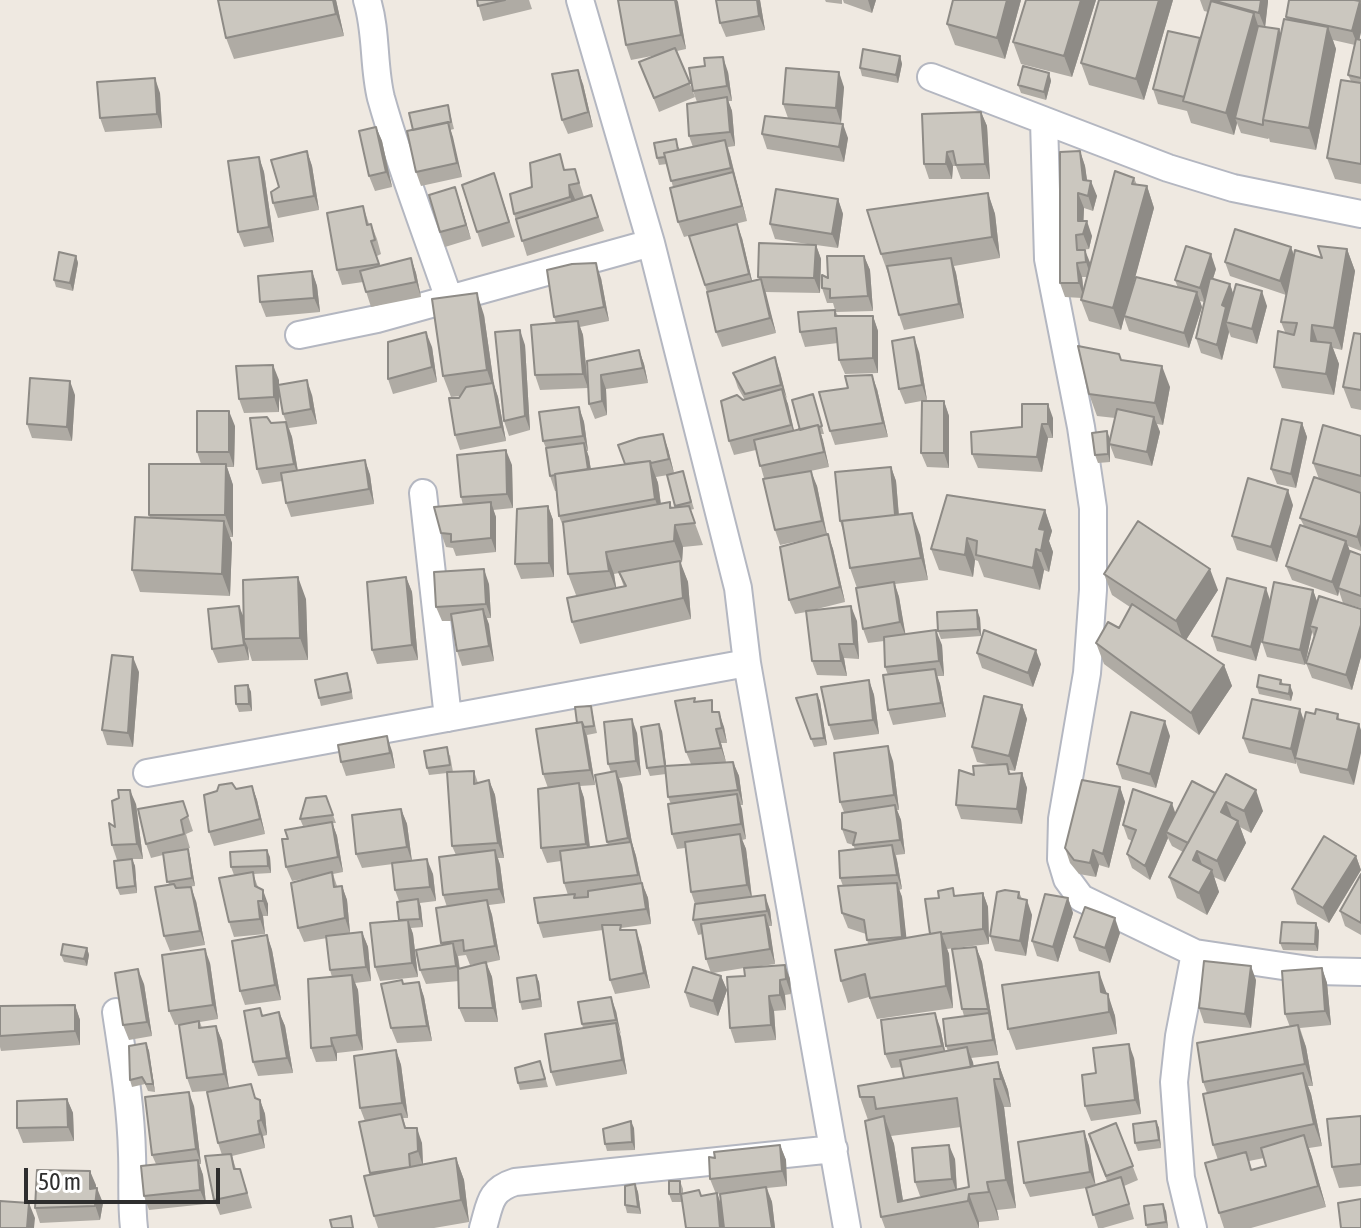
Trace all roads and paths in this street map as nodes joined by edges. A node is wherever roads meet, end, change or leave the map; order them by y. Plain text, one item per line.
1 (367, 0) edge
2 (580, 0) edge
3 (931, 77) dead end
4 (1044, 121) junction
5 (1361, 214) edge
6 (651, 243) junction
7 (449, 299) junction
8 (299, 335) dead end
9 (423, 493) dead end
10 (747, 663) junction
11 (448, 718) junction
12 (147, 773) dead end
13 (1195, 953) junction
14 (1361, 972) edge
15 (116, 1012) edge
16 (834, 1149) junction
17 (134, 1228) edge
18 (483, 1228) edge
19 (847, 1228) edge
20 (1193, 1228) edge

1 - 7 street
2 - 6 street
3 - 4 street
4 - 5 street
4 - 13 street
6 - 7 street
6 - 10 street
7 - 8 street
9 - 11 street
10 - 11 street
10 - 16 street
11 - 12 street
13 - 14 street
13 - 20 street
15 - 17 street
16 - 18 street
16 - 19 street

